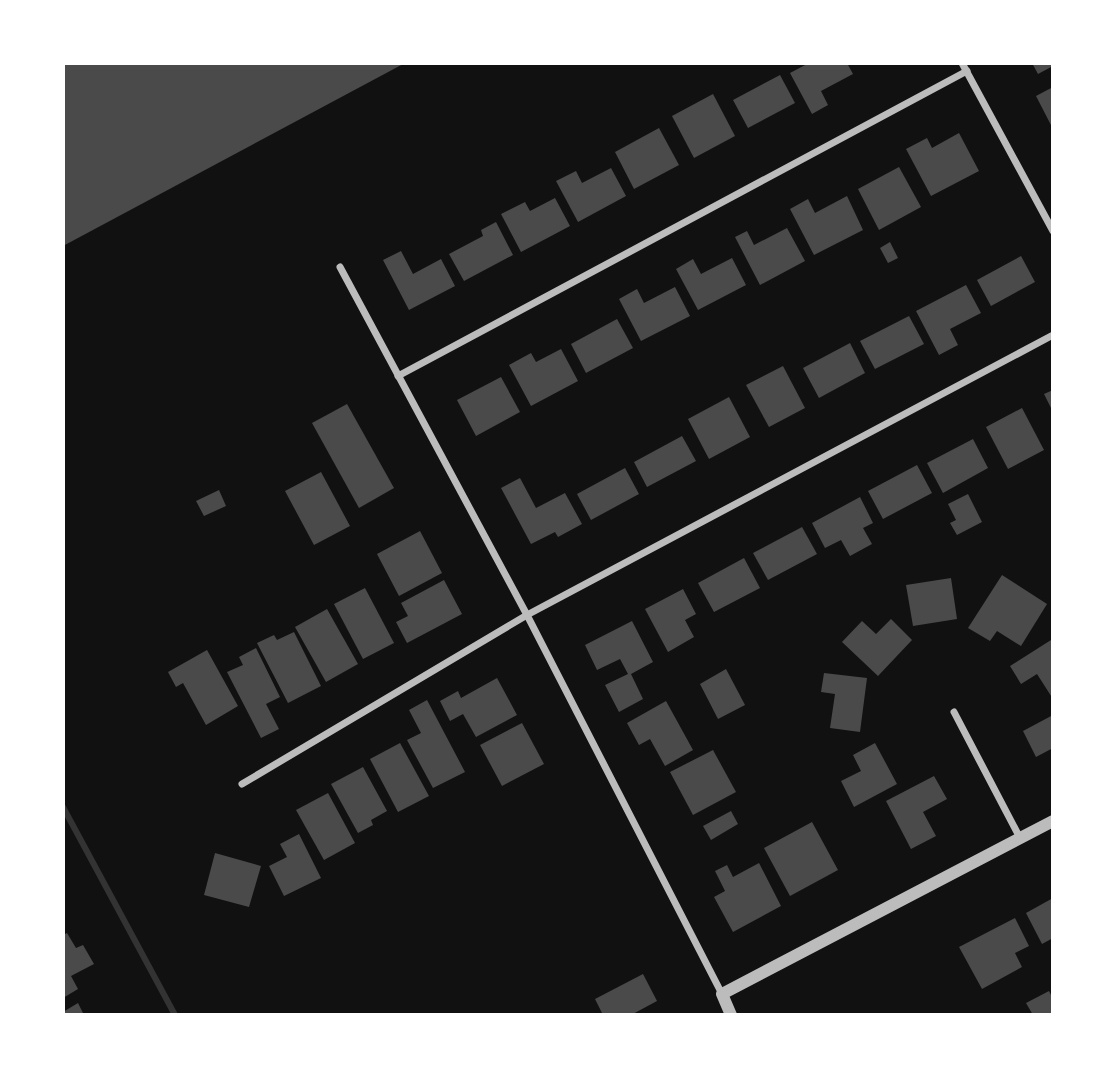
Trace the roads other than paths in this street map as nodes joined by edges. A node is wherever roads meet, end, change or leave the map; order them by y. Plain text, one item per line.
1 (962, 63) edge
2 (967, 71) junction
3 (1053, 231) edge
4 (340, 267) dead end
5 (1053, 335) edge
6 (398, 376) junction
7 (527, 615) junction
8 (954, 712) dead end
9 (242, 784) dead end
10 (1053, 821) edge
11 (1020, 838) junction
12 (722, 994) junction
13 (731, 1015) edge

1 - 2 street
2 - 3 street
2 - 6 street
4 - 6 street
5 - 7 street
6 - 7 street
7 - 9 street
7 - 12 street
8 - 11 street
10 - 11 street
11 - 12 street
12 - 13 street

